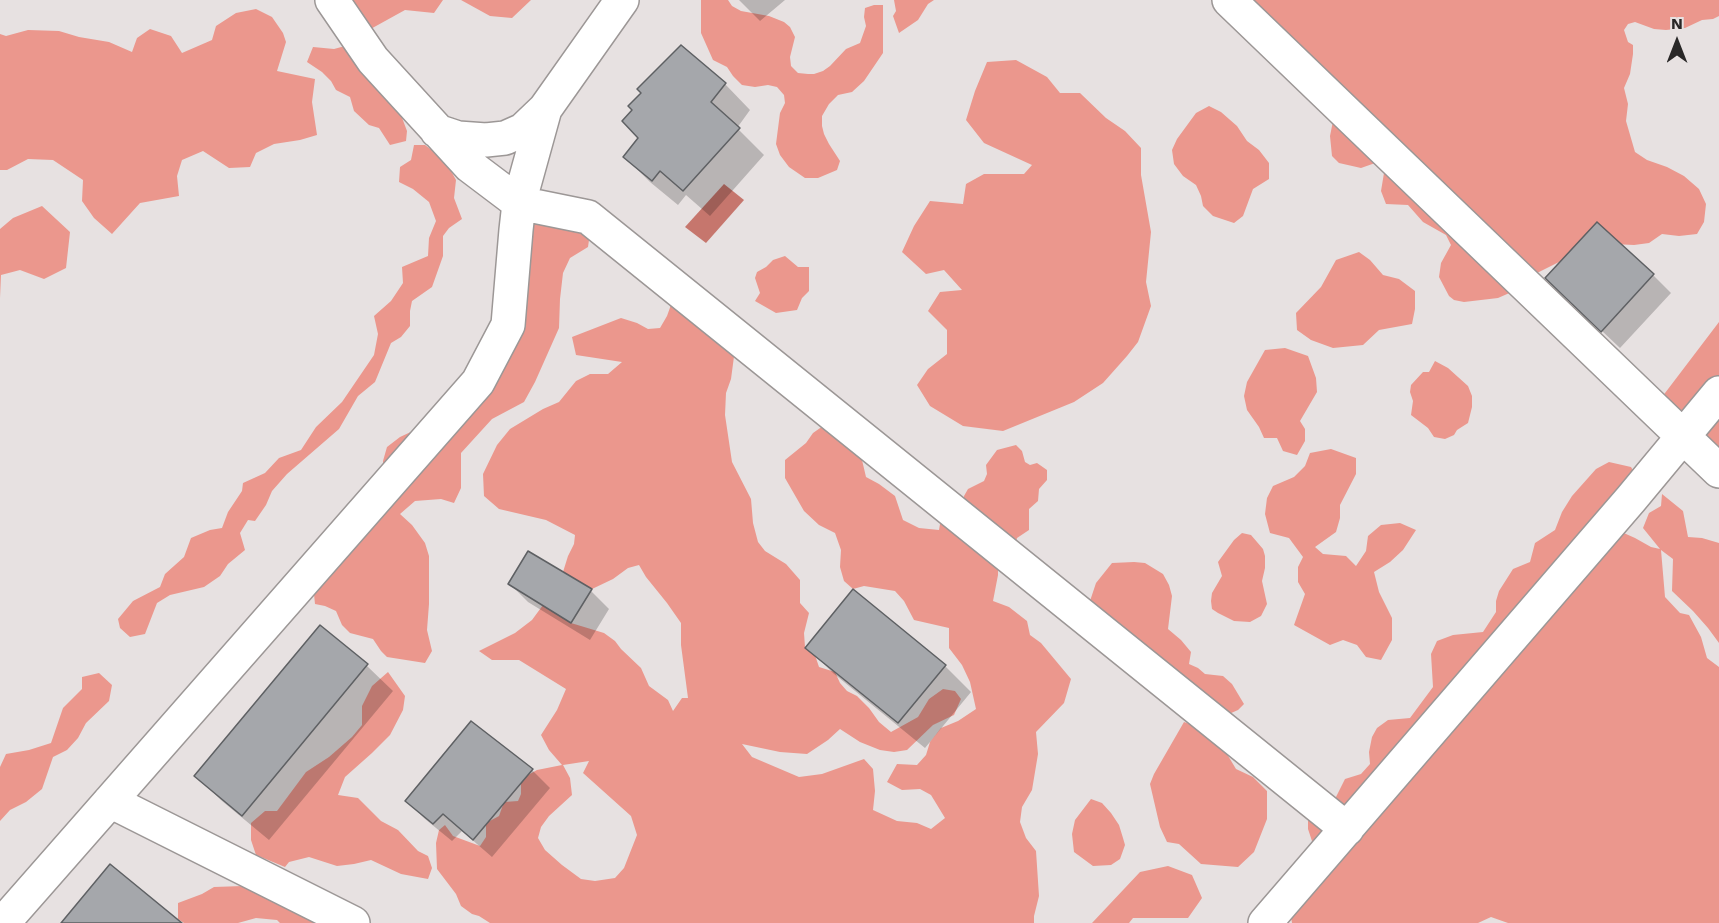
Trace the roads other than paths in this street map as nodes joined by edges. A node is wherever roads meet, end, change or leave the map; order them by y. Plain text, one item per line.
1 (332, 0) edge
2 (622, 0) edge
3 (1229, 0) edge
4 (545, 108) junction
5 (437, 130) junction
6 (519, 203) junction
7 (1719, 393) edge
8 (1683, 438) junction
9 (1719, 471) edge
10 (110, 801) junction
11 (1347, 829) junction
12 (3, 923) edge
13 (353, 923) edge
14 (1265, 923) edge

1 - 5 street
2 - 4 street
3 - 8 street
4 - 5 street
4 - 6 street
5 - 6 street
6 - 10 street
6 - 11 street
7 - 8 street
8 - 9 street
8 - 11 street
10 - 12 street
10 - 13 street
11 - 14 street

